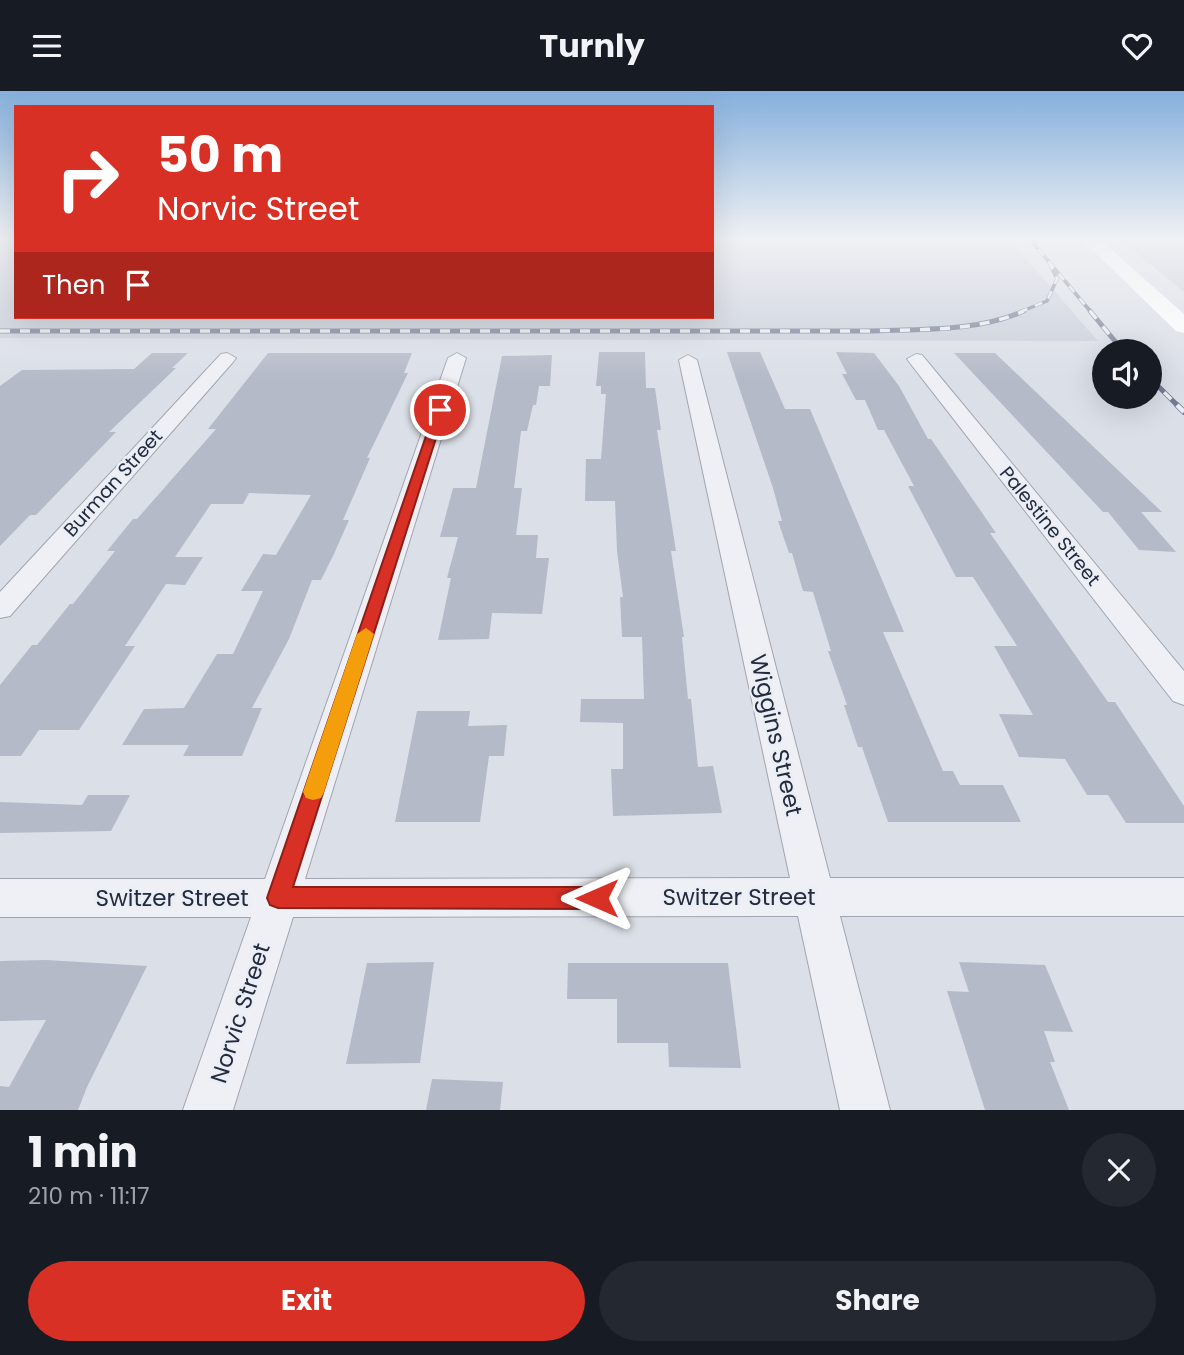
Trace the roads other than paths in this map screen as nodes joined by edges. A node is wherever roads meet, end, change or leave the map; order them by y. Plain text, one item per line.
1 (1139, 285) edge
2 (1184, 326) edge
3 (227, 358) dead end
4 (457, 358) dead end
5 (916, 359) dead end
6 (688, 360) dead end
7 (0, 609) edge
8 (1184, 693) edge
9 (814, 897) junction
10 (1184, 897) edge
11 (0, 898) edge
12 (278, 898) junction
13 (208, 1110) edge
14 (864, 1110) edge

1 - 2 main road
3 - 7 street, Burman Street
4 - 12 street, Norvic Street
5 - 8 street, Palestine Street
6 - 9 street, Wiggins Street
9 - 10 street, Switzer Street
9 - 12 street, Switzer Street
9 - 14 street, Wiggins Street
11 - 12 street, Switzer Street
12 - 13 street, Norvic Street

